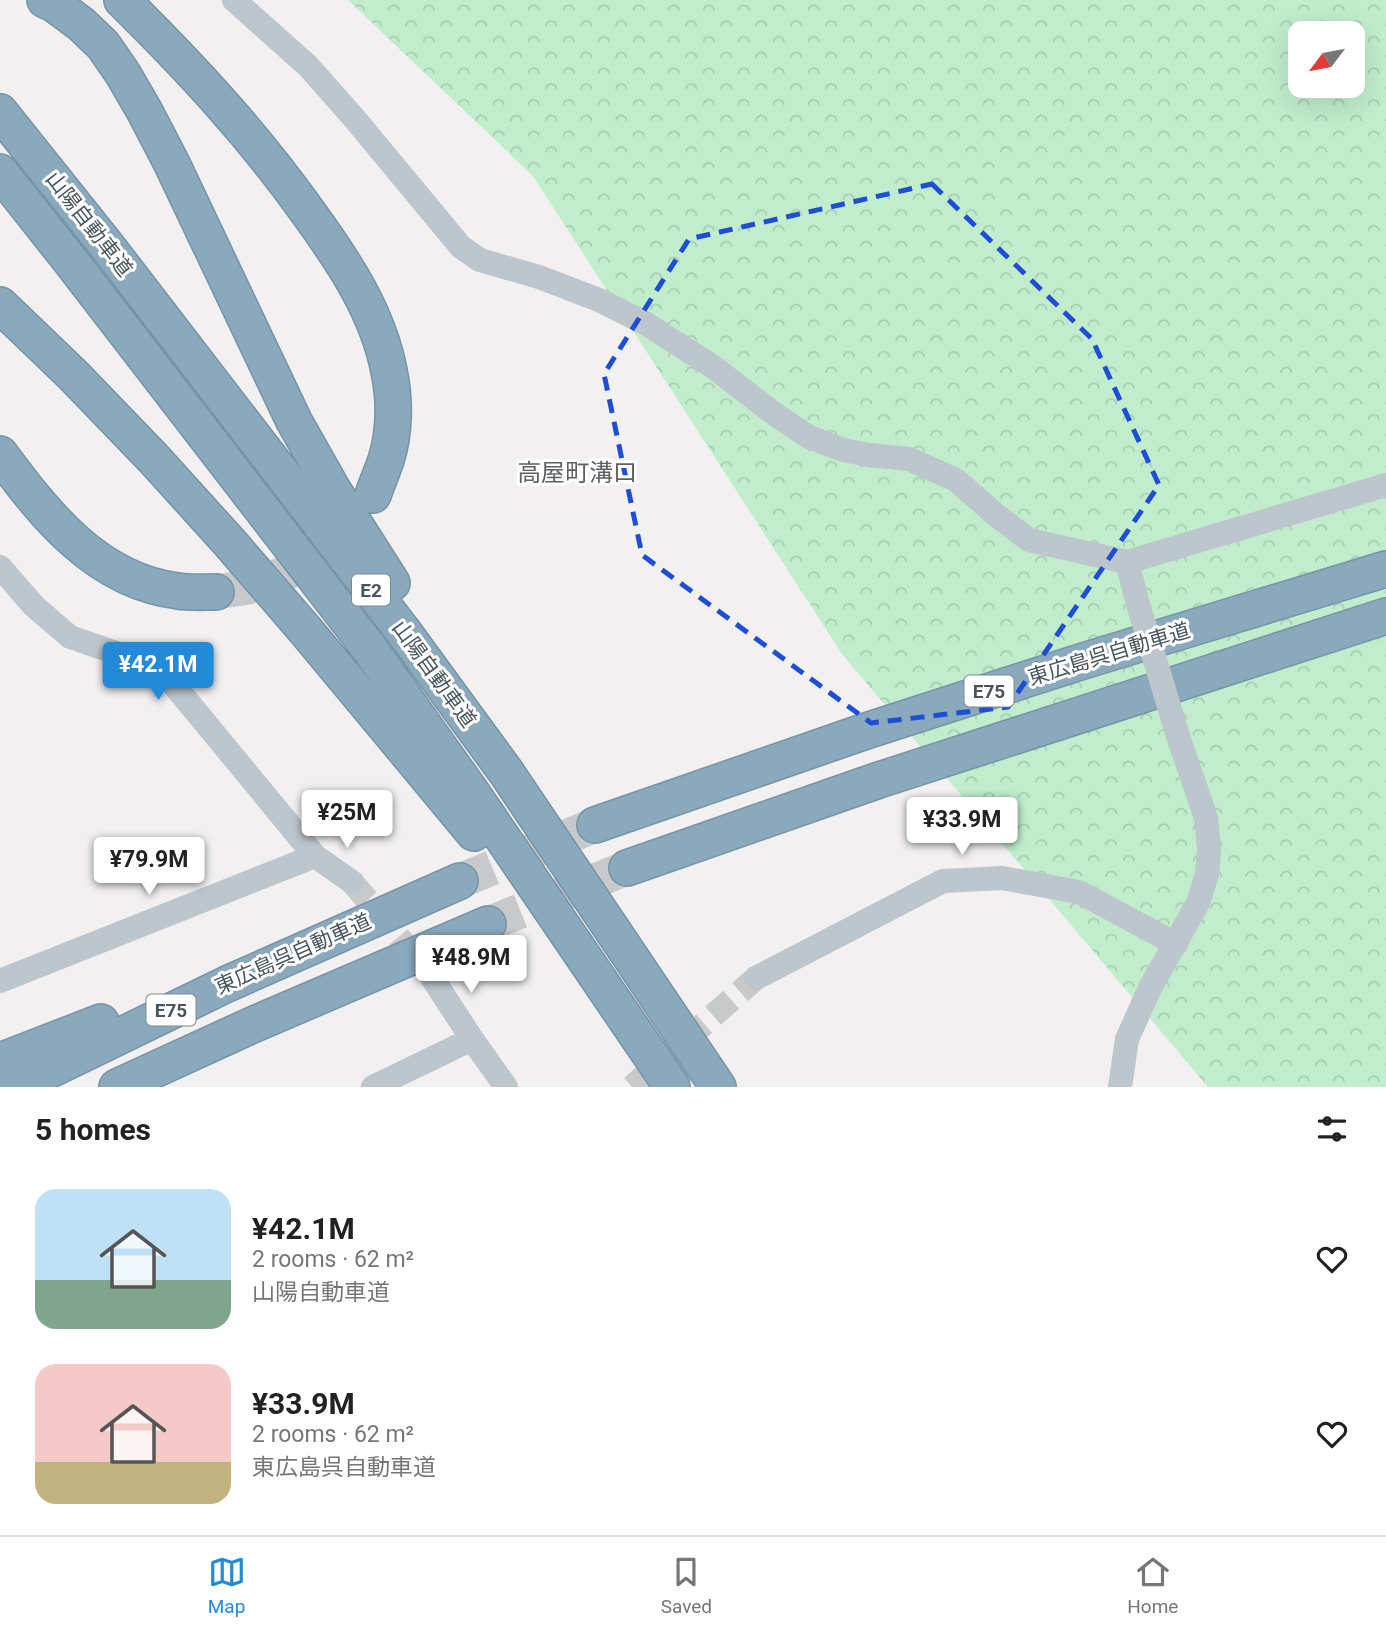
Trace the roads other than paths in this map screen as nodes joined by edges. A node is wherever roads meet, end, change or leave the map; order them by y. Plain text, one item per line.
1 (45, 0) edge
2 (122, 0) edge
3 (234, 0) edge
4 (0, 112) edge
5 (0, 172) edge
6 (0, 305) edge
7 (0, 454) edge
8 (1386, 485) edge
9 (373, 495) dead end
10 (1127, 562) junction
11 (0, 567) edge
12 (1386, 569) edge
13 (216, 592) tunnel mouth
14 (1386, 616) edge
15 (451, 697) junction
16 (596, 825) tunnel mouth
17 (316, 856) junction
18 (627, 868) tunnel mouth
19 (460, 881) tunnel mouth
20 (352, 882) tunnel mouth
21 (488, 924) tunnel mouth
22 (328, 938) junction
23 (1176, 944) junction
24 (431, 976) tunnel mouth
25 (756, 978) tunnel mouth
26 (0, 981) edge
27 (351, 984) junction
28 (472, 1039) junction
29 (0, 1061) edge
30 (15, 1087) edge
31 (117, 1087) edge
32 (154, 1087) edge
33 (373, 1087) edge
34 (506, 1087) edge
35 (672, 1087) edge
36 (718, 1087) edge
37 (1121, 1087) edge

1 - 15 highway
2 - 9 highway
3 - 10 street
4 - 15 highway, 山陽自動車道 / E2
5 - 35 highway, 山陽自動車道 / E2
6 - 35 highway
7 - 13 highway
8 - 10 street
10 - 23 street, bridge
11 - 17 street
12 - 16 highway, 東広島呉自動車道 / E75
14 - 18 highway, E75
15 - 36 highway, 山陽自動車道 / E2
17 - 20 street
17 - 26 street
19 - 22 highway, 東広島呉自動車道 / E75
21 - 27 highway, E75
22 - 29 highway
22 - 30 highway, 東広島呉自動車道 / E75
23 - 25 street
23 - 37 street
24 - 28 street
27 - 31 highway, E75
27 - 32 highway
28 - 33 street
28 - 34 street

